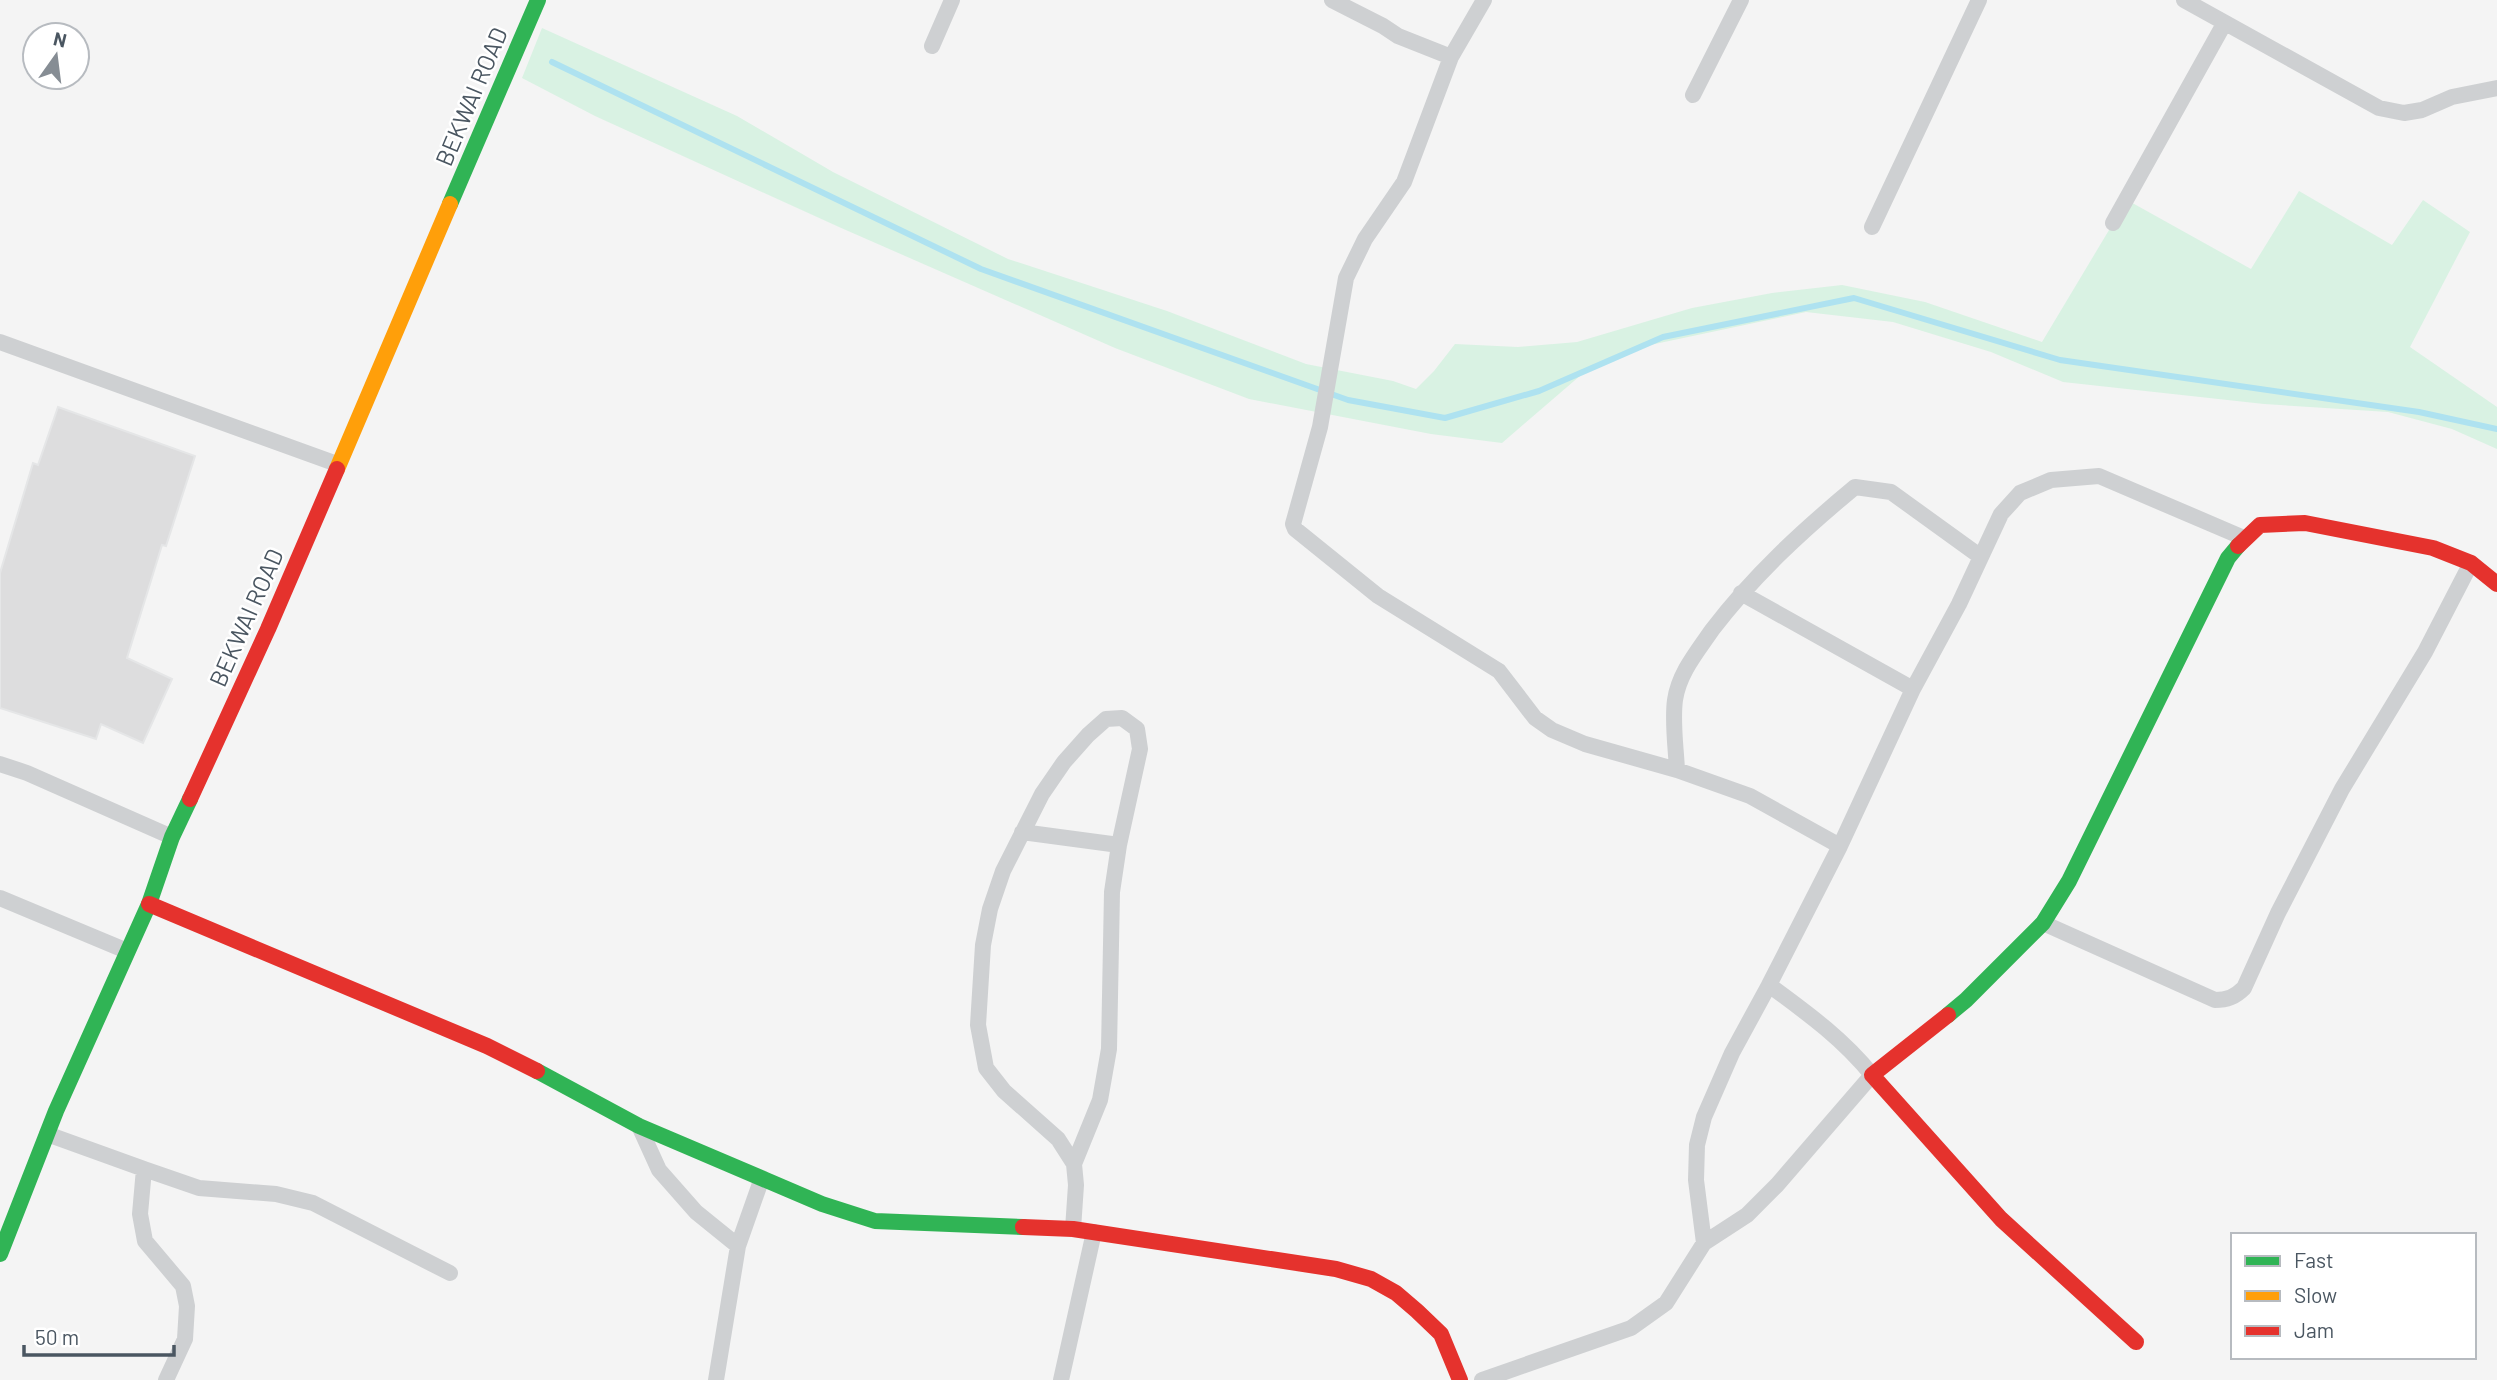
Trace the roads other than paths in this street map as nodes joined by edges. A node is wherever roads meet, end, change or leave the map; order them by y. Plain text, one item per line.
1 (538, 0) edge
2 (951, 0) edge
3 (1332, 0) edge
4 (1484, 0) edge
5 (1741, 0) edge
6 (1979, 0) edge
7 (2184, 0) edge
8 (2224, 24) junction
9 (932, 46) dead end
10 (1451, 57) junction
11 (2497, 88) edge
12 (1693, 94) dead end
13 (2113, 223) dead end
14 (1872, 227) dead end
15 (0, 342) edge
16 (337, 464) junction
17 (2244, 538) junction
18 (1981, 557) junction
19 (2471, 563) junction
20 (2497, 584) edge
21 (1741, 593) junction
22 (1913, 690) junction
23 (0, 764) edge
24 (1677, 770) junction
25 (1022, 832) junction
26 (172, 837) junction
27 (1119, 845) junction
28 (1840, 846) junction
29 (0, 898) edge
30 (149, 904) junction
31 (2043, 923) junction
32 (127, 951) junction
33 (1769, 985) junction
34 (1871, 1075) junction
35 (639, 1126) junction
36 (47, 1134) junction
37 (1074, 1164) junction
38 (144, 1169) junction
39 (762, 1178) junction
40 (1073, 1229) junction
41 (1094, 1232) junction
42 (1704, 1243) junction
43 (738, 1246) junction
44 (0, 1254) edge
45 (450, 1273) dead end
46 (2136, 1342) dead end
47 (166, 1380) edge
48 (716, 1380) edge
49 (1061, 1380) edge
50 (1460, 1380) edge
51 (1482, 1380) edge

1 - 16 main road, BEKWAI ROAD
2 - 9 street
3 - 10 street
4 - 10 street
5 - 12 street
6 - 14 street
7 - 8 street
8 - 11 street
8 - 13 street
10 - 24 street
15 - 16 street
16 - 26 main road, BEKWAI ROAD
17 - 18 street
17 - 19 main road
17 - 31 main road
18 - 21 street
18 - 22 street
19 - 20 main road
19 - 31 street
21 - 22 street
21 - 24 street
22 - 28 street
23 - 26 street
24 - 28 street
25 - 27 street
25 - 27 street
25 - 37 street
26 - 30 main road, BEKWAI ROAD
27 - 37 street
28 - 33 street
29 - 32 street
30 - 32 main road, BEKWAI ROAD
30 - 35 main road
31 - 34 main road
32 - 36 main road, BEKWAI ROAD
33 - 34 street
33 - 42 street
34 - 42 street
34 - 46 main road
35 - 39 main road
35 - 43 street
36 - 38 street
36 - 44 main road, BEKWAI ROAD
37 - 40 street
38 - 45 street
38 - 47 street
39 - 40 main road
39 - 43 street
40 - 41 main road
41 - 49 street
41 - 50 main road
42 - 51 street
43 - 48 street

